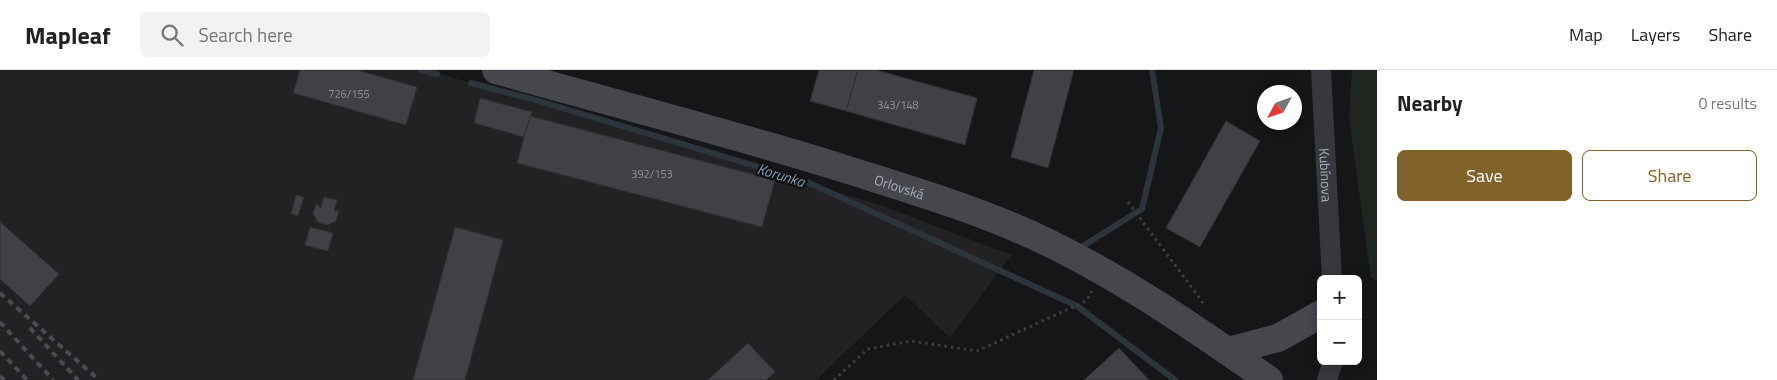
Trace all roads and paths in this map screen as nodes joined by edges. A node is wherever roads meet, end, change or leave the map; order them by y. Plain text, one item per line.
1 (496, 70) edge
2 (1321, 70) edge
3 (1104, 272) junction
4 (1332, 275) edge
5 (1317, 316) edge
6 (1228, 351) junction
7 (1332, 365) edge
8 (834, 380) edge
9 (1269, 380) edge
10 (1327, 380) edge

1 - 3 main road, Orlovská
2 - 4 street, Kubínova
3 - 6 main road, Orlovská
3 - 8 path
5 - 6 main road
6 - 9 main road, Orlovská
7 - 10 street

